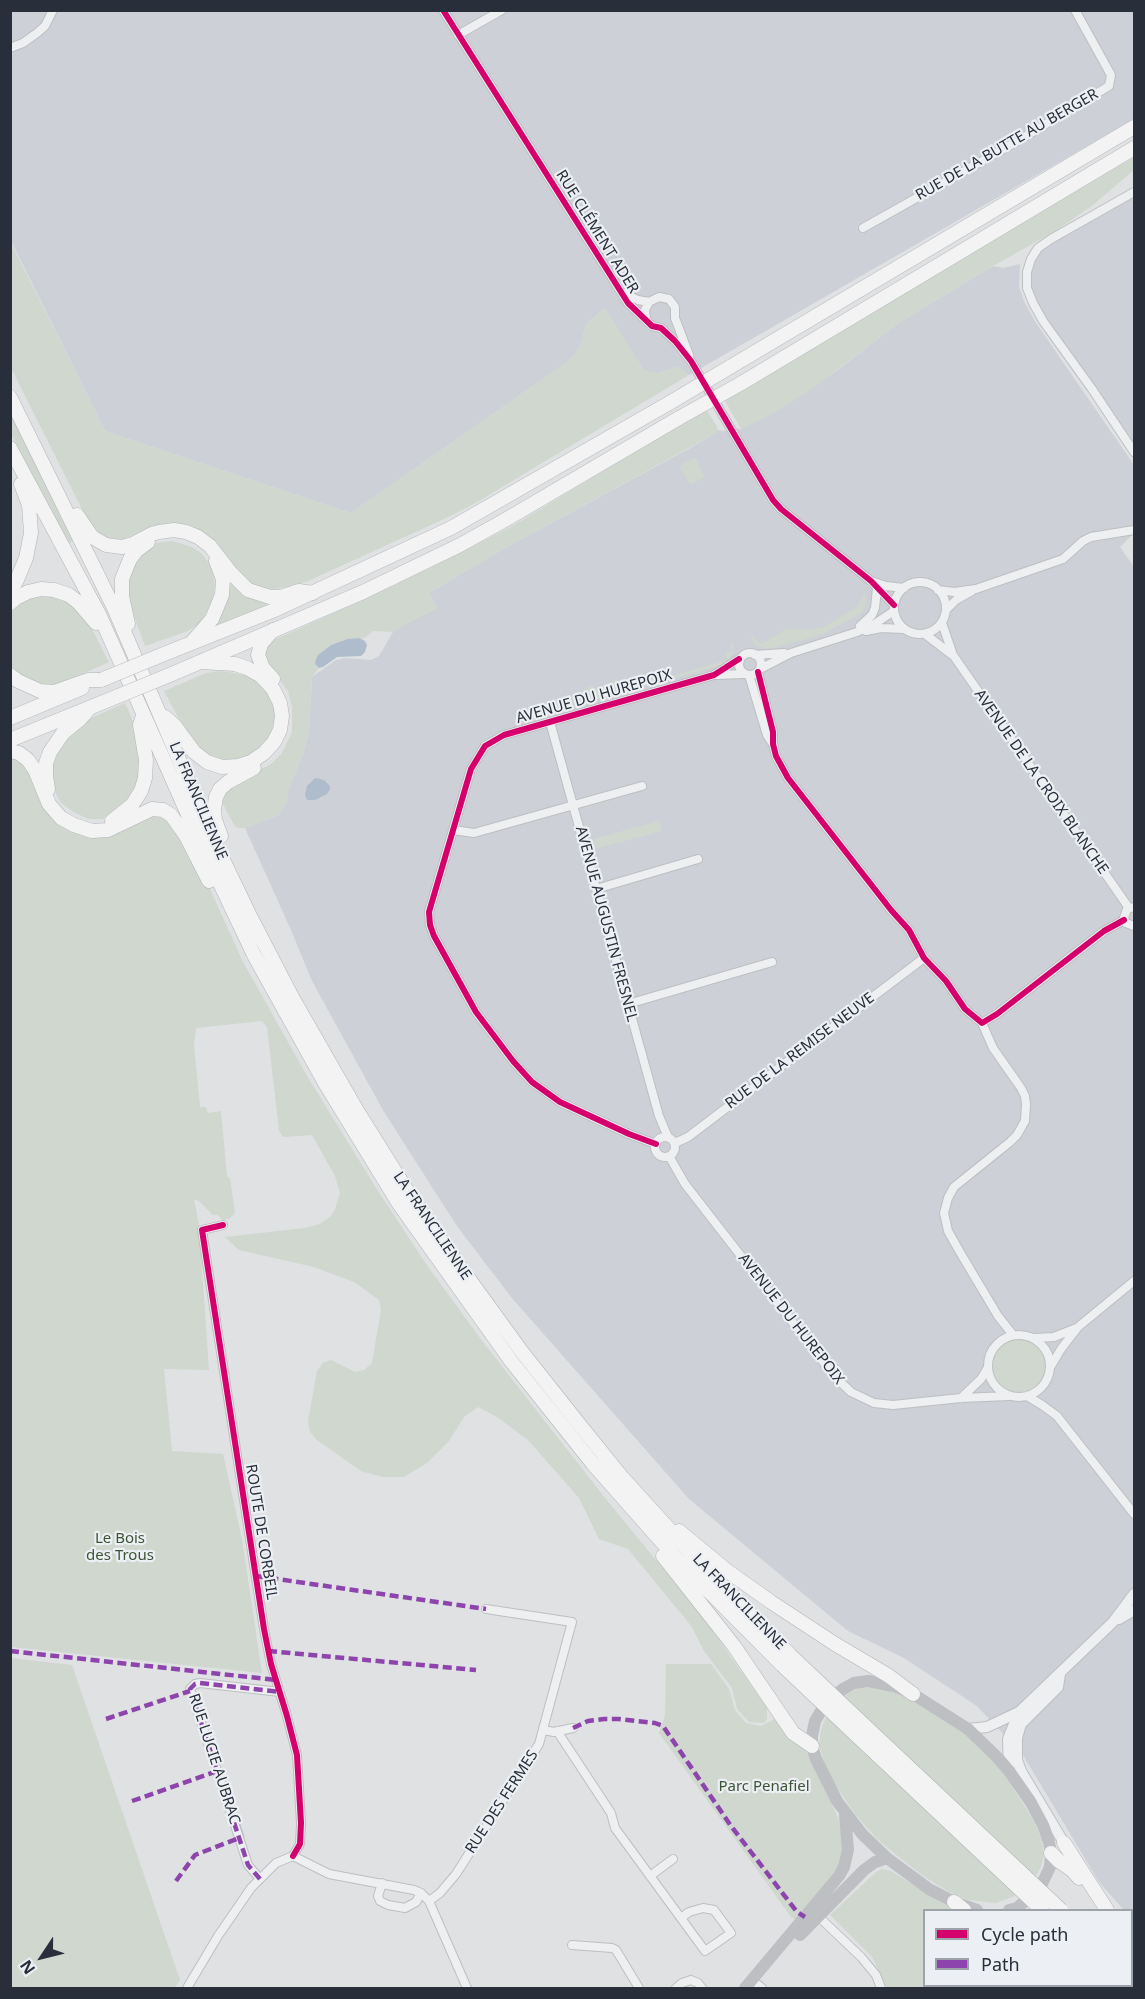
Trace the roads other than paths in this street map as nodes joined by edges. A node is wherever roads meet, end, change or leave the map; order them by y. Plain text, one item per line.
1 (47, 10) edge
2 (53, 10) edge
3 (442, 10) edge
4 (502, 10) edge
5 (1075, 10) edge
6 (458, 35) junction
7 (10, 42) edge
8 (10, 48) edge
9 (1134, 127) edge
10 (1134, 148) edge
11 (1134, 192) edge
12 (863, 228) dead end
13 (621, 292) junction
14 (649, 302) junction
15 (675, 318) junction
16 (646, 319) junction
17 (662, 328) junction
18 (691, 361) junction
19 (10, 396) edge
20 (10, 448) edge
21 (1134, 452) edge
22 (19, 464) junction
23 (63, 504) junction
24 (1134, 530) edge
25 (874, 585) junction
26 (904, 588) junction
27 (976, 588) junction
28 (10, 590) edge
29 (938, 590) junction
30 (313, 592) junction
31 (10, 603) edge
32 (894, 608) junction
33 (946, 610) junction
34 (942, 622) junction
35 (904, 629) junction
36 (273, 630) junction
37 (107, 633) junction
38 (853, 633) junction
39 (925, 634) junction
40 (129, 641) junction
41 (192, 642) junction
42 (791, 653) junction
43 (756, 655) junction
44 (952, 655) junction
45 (740, 659) junction
46 (200, 662) junction
47 (753, 673) junction
48 (10, 675) edge
49 (714, 675) junction
50 (101, 680) junction
51 (89, 709) junction
52 (143, 714) junction
53 (161, 714) junction
54 (10, 718) edge
55 (550, 722) junction
56 (10, 740) edge
57 (10, 752) edge
58 (642, 786) dead end
59 (573, 805) junction
60 (453, 830) junction
61 (222, 858) junction
62 (698, 859) dead end
63 (596, 889) junction
64 (228, 900) junction
65 (1132, 907) edge
66 (1124, 920) junction
67 (1134, 926) edge
68 (924, 958) junction
69 (772, 962) dead end
70 (628, 1004) junction
71 (982, 1023) junction
72 (666, 1144) junction
73 (223, 1225) dead end
74 (1134, 1281) edge
75 (998, 1316) junction
76 (1078, 1328) junction
77 (1013, 1335) junction
78 (1034, 1338) junction
79 (1001, 1339) junction
80 (1050, 1366) junction
81 (987, 1369) junction
82 (1009, 1396) junction
83 (1027, 1396) junction
84 (961, 1398) junction
85 (594, 1464) junction
86 (1134, 1514) edge
87 (667, 1527) junction
88 (1134, 1594) edge
89 (486, 1609) dead end
90 (1134, 1610) edge
91 (1113, 1623) junction
92 (786, 1660) junction
93 (1060, 1674) junction
94 (280, 1692) junction
95 (913, 1694) junction
96 (1019, 1712) junction
97 (573, 1728) dead end
98 (543, 1730) junction
99 (968, 1730) junction
100 (557, 1731) junction
101 (812, 1746) junction
102 (1009, 1771) junction
103 (845, 1814) junction
104 (1064, 1843) joint
105 (1051, 1853) junction
106 (293, 1856) junction
107 (887, 1858) junction
108 (673, 1859) dead end
109 (650, 1876) junction
110 (260, 1879) junction
111 (382, 1883) junction
112 (1088, 1883) junction
113 (421, 1893) junction
114 (429, 1901) junction
115 (959, 1906) edge
116 (1014, 1909) edge
117 (1040, 1909) edge
118 (1059, 1909) edge
119 (1106, 1909) edge
120 (818, 1916) junction
121 (681, 1918) junction
122 (572, 1945) dead end
123 (755, 1986) edge
124 (187, 1989) edge
125 (467, 1989) edge
126 (639, 1989) edge
127 (676, 1989) edge
128 (702, 1989) edge
129 (881, 1989) edge

1 - 7 street
2 - 8 street
3 - 6 street, RUE CLÉMENT ADER
4 - 6 street
5 - 12 street, RUE DE LA BUTTE AU BERGER
6 - 13 street, RUE CLÉMENT ADER
9 - 30 main road, bridge
10 - 36 main road, bridge
11 - 21 street
13 - 14 street, RUE CLÉMENT ADER
13 - 16 street, RUE CLÉMENT ADER
14 - 15 street, RUE CLÉMENT ADER
14 - 16 street, RUE CLÉMENT ADER
15 - 17 street
15 - 18 street, RUE CLÉMENT ADER
16 - 17 street, RUE CLÉMENT ADER
17 - 18 street, RUE CLÉMENT ADER
18 - 25 street, RUE CLÉMENT ADER
19 - 23 main road, LA FRANCILIENNE
20 - 22 main road, LA FRANCILIENNE
22 - 28 main road
22 - 37 main road, LA FRANCILIENNE
23 - 30 main road
23 - 40 main road, LA FRANCILIENNE
24 - 27 street
25 - 26 street, RUE CLÉMENT ADER
25 - 32 street, RUE CLÉMENT ADER
25 - 38 street
26 - 29 street
26 - 32 street
27 - 29 street
27 - 33 street
29 - 33 street
30 - 41 main road
31 - 37 main road
32 - 35 street
32 - 38 street, AVENUE DU HUREPOIX
33 - 34 street
34 - 39 street
34 - 44 street, AVENUE DE LA CROIX BLANCHE
35 - 38 street, AVENUE DU HUREPOIX
35 - 39 street
36 - 46 main road
36 - 61 main road
37 - 52 main road, LA FRANCILIENNE
38 - 42 street, AVENUE DU HUREPOIX
39 - 44 street, AVENUE DE LA CROIX BLANCHE
40 - 41 main road
40 - 53 main road, LA FRANCILIENNE
41 - 50 main road, bridge
42 - 43 street, AVENUE DU HUREPOIX
42 - 47 street, AVENUE DU HUREPOIX
43 - 45 street
43 - 47 street
44 - 65 street, AVENUE DE LA CROIX BLANCHE
45 - 47 street
45 - 49 street, AVENUE DU HUREPOIX
46 - 51 main road, bridge
46 - 53 main road
47 - 49 street, AVENUE DU HUREPOIX
47 - 68 street
48 - 50 main road
49 - 55 street, AVENUE DU HUREPOIX
50 - 54 main road
51 - 52 main road
51 - 56 main road
52 - 64 main road, LA FRANCILIENNE
53 - 61 main road, LA FRANCILIENNE
55 - 59 street, AVENUE AUGUSTIN FRESNEL
55 - 60 street, AVENUE DU HUREPOIX
57 - 64 main road
58 - 59 street
59 - 60 street
59 - 63 street, AVENUE AUGUSTIN FRESNEL
60 - 72 street, AVENUE DU HUREPOIX
61 - 87 main road, LA FRANCILIENNE
62 - 63 street
63 - 70 street, AVENUE AUGUSTIN FRESNEL
64 - 85 main road, LA FRANCILIENNE
65 - 66 street, AVENUE DE LA CROIX BLANCHE
66 - 67 street
66 - 71 street
68 - 71 street
68 - 72 street, RUE DE LA REMISE NEUVE
69 - 70 street
70 - 72 street, AVENUE AUGUSTIN FRESNEL
71 - 75 street
72 - 84 street, AVENUE DU HUREPOIX
73 - 94 street, ROUTE DE CORBEIL
74 - 76 street
75 - 77 street
75 - 79 street
76 - 78 street
76 - 80 street
77 - 78 street
77 - 79 street
78 - 80 street
79 - 81 street
80 - 83 street
81 - 82 street
81 - 84 street
82 - 83 street
82 - 84 street, AVENUE DU HUREPOIX
83 - 86 street
85 - 92 main road, LA FRANCILIENNE
85 - 101 main road
87 - 92 main road, LA FRANCILIENNE
87 - 95 main road
88 - 91 street
89 - 98 street, RUE DES FERMES
90 - 91 street
91 - 93 street
92 - 117 main road, LA FRANCILIENNE, bridge
92 - 118 main road, LA FRANCILIENNE, bridge
93 - 96 street
93 - 104 street
94 - 106 street, ROUTE DE CORBEIL
94 - 110 street, RUE LUCIE AUBRAC
95 - 99 main road
95 - 101 main road
96 - 99 street
96 - 102 street
97 - 100 street
98 - 100 street
98 - 114 street, RUE DES FERMES
99 - 102 main road
100 - 109 street
101 - 103 main road
102 - 105 main road
103 - 107 main road
103 - 123 main road
104 - 112 main road
105 - 112 main road
105 - 116 main road
106 - 110 street
106 - 111 street
107 - 115 main road
107 - 120 main road
108 - 109 street
109 - 121 street
110 - 124 street
111 - 113 street
111 - 113 street
112 - 119 main road
113 - 114 street
114 - 125 street
120 - 123 main road
120 - 129 street
121 - 121 street
122 - 126 street
127 - 128 street

